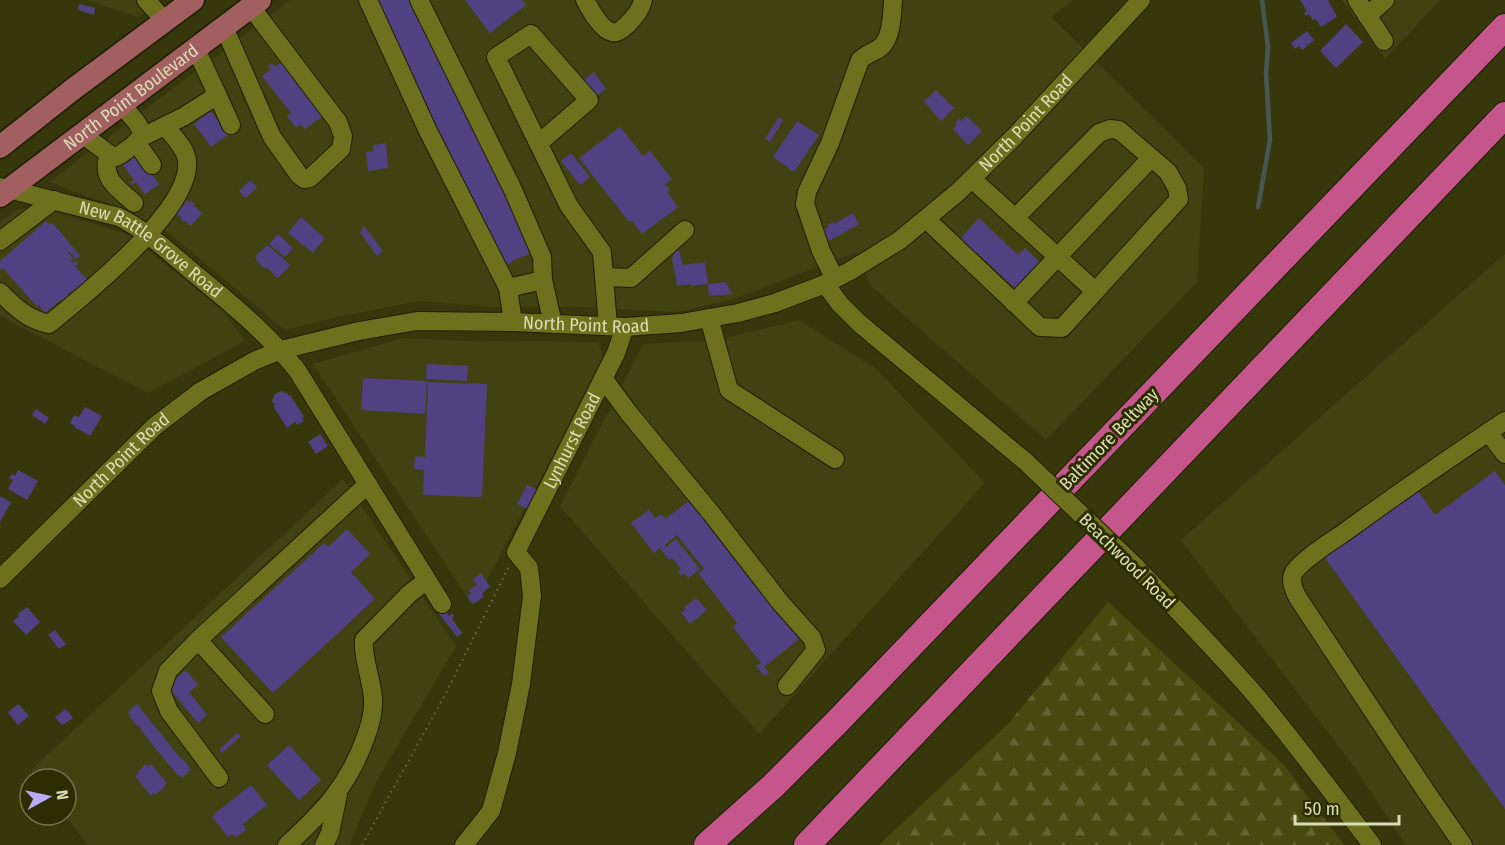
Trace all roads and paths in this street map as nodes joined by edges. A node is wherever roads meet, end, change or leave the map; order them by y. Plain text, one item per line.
1 (146, 0) edge
2 (194, 0) edge
3 (368, 0) edge
4 (419, 0) edge
5 (585, 0) edge
6 (643, 0) edge
7 (893, 0) edge
8 (1142, 0) edge
9 (1358, 0) edge
10 (1385, 0) edge
11 (256, 4) edge
12 (1367, 16) junction
13 (165, 21) junction
14 (224, 27) junction
15 (1505, 27) edge
16 (1384, 42) dead end
17 (196, 49) junction
18 (216, 92) junction
19 (121, 105) junction
20 (1505, 115) edge
21 (231, 125) dead end
22 (165, 126) junction
23 (82, 134) junction
24 (138, 140) junction
25 (539, 143) junction
26 (0, 147) edge
27 (109, 154) junction
28 (1151, 158) junction
29 (152, 165) dead end
30 (972, 179) junction
31 (3, 191) edge
32 (54, 200) junction
33 (134, 203) dead end
34 (1014, 218) junction
35 (926, 219) junction
36 (685, 230) dead end
37 (148, 235) junction
38 (0, 241) edge
39 (1058, 257) junction
40 (604, 277) junction
41 (543, 280) junction
42 (830, 281) junction
43 (508, 288) junction
44 (1095, 291) junction
45 (0, 292) edge
46 (1014, 303) junction
47 (709, 318) junction
48 (513, 322) junction
49 (553, 324) junction
50 (617, 326) junction
51 (281, 350) junction
52 (603, 378) junction
53 (1505, 421) edge
54 (1488, 432) junction
55 (1505, 454) edge
56 (835, 459) dead end
57 (368, 484) junction
58 (516, 552) junction
59 (0, 579) edge
60 (427, 580) junction
61 (442, 604) dead end
62 (198, 640) junction
63 (787, 686) dead end
64 (265, 714) dead end
65 (219, 778) dead end
66 (339, 791) junction
67 (287, 845) edge
68 (324, 845) edge
69 (362, 845) edge
70 (464, 845) edge
71 (707, 845) edge
72 (807, 845) edge
73 (1372, 845) edge
74 (1463, 845) edge

1 - 13 street
2 - 13 main road
3 - 43 street
4 - 41 street
5 - 6 street
7 - 42 street, Beachwood Road
8 - 30 street, North Point Road
9 - 12 street
10 - 12 street
11 - 14 main road, North Point Boulevard
11 - 14 street
12 - 16 street
13 - 26 main road
14 - 17 main road, North Point Boulevard
15 - 71 highway, Baltimore Beltway
17 - 18 street
17 - 19 main road, North Point Boulevard
18 - 21 street
18 - 22 street
19 - 23 main road, North Point Boulevard
19 - 24 street
20 - 72 highway
22 - 24 street
22 - 37 street
23 - 27 street
23 - 31 main road, North Point Boulevard
24 - 27 street
24 - 29 street
25 - 25 street
25 - 40 street
27 - 33 street
28 - 34 street
28 - 39 street
28 - 44 street
30 - 34 street
30 - 35 street, North Point Road
31 - 32 street, New Battle Grove Road
32 - 37 street, New Battle Grove Road
32 - 38 street
34 - 39 street
35 - 42 street, North Point Road
35 - 46 street
36 - 40 street
37 - 45 street
37 - 51 street, New Battle Grove Road
39 - 44 street
39 - 46 street
40 - 50 street
41 - 43 street
41 - 49 street
42 - 47 street, North Point Road
42 - 73 street, Beachwood Road, bridge
43 - 48 street
44 - 46 street
47 - 50 street, North Point Road
47 - 56 street
48 - 49 street, North Point Road
48 - 51 street, North Point Road
49 - 50 street, North Point Road
50 - 52 street, Lynhurst Road
51 - 57 street, New Battle Grove Road
51 - 59 street, North Point Road
52 - 58 street, Lynhurst Road
52 - 63 street
53 - 54 street
54 - 55 street
54 - 74 street
57 - 60 street, New Battle Grove Road
57 - 62 street
58 - 69 path
58 - 70 street
60 - 61 street, New Battle Grove Road
60 - 66 street
62 - 64 street
62 - 65 street
66 - 67 street
66 - 68 street

